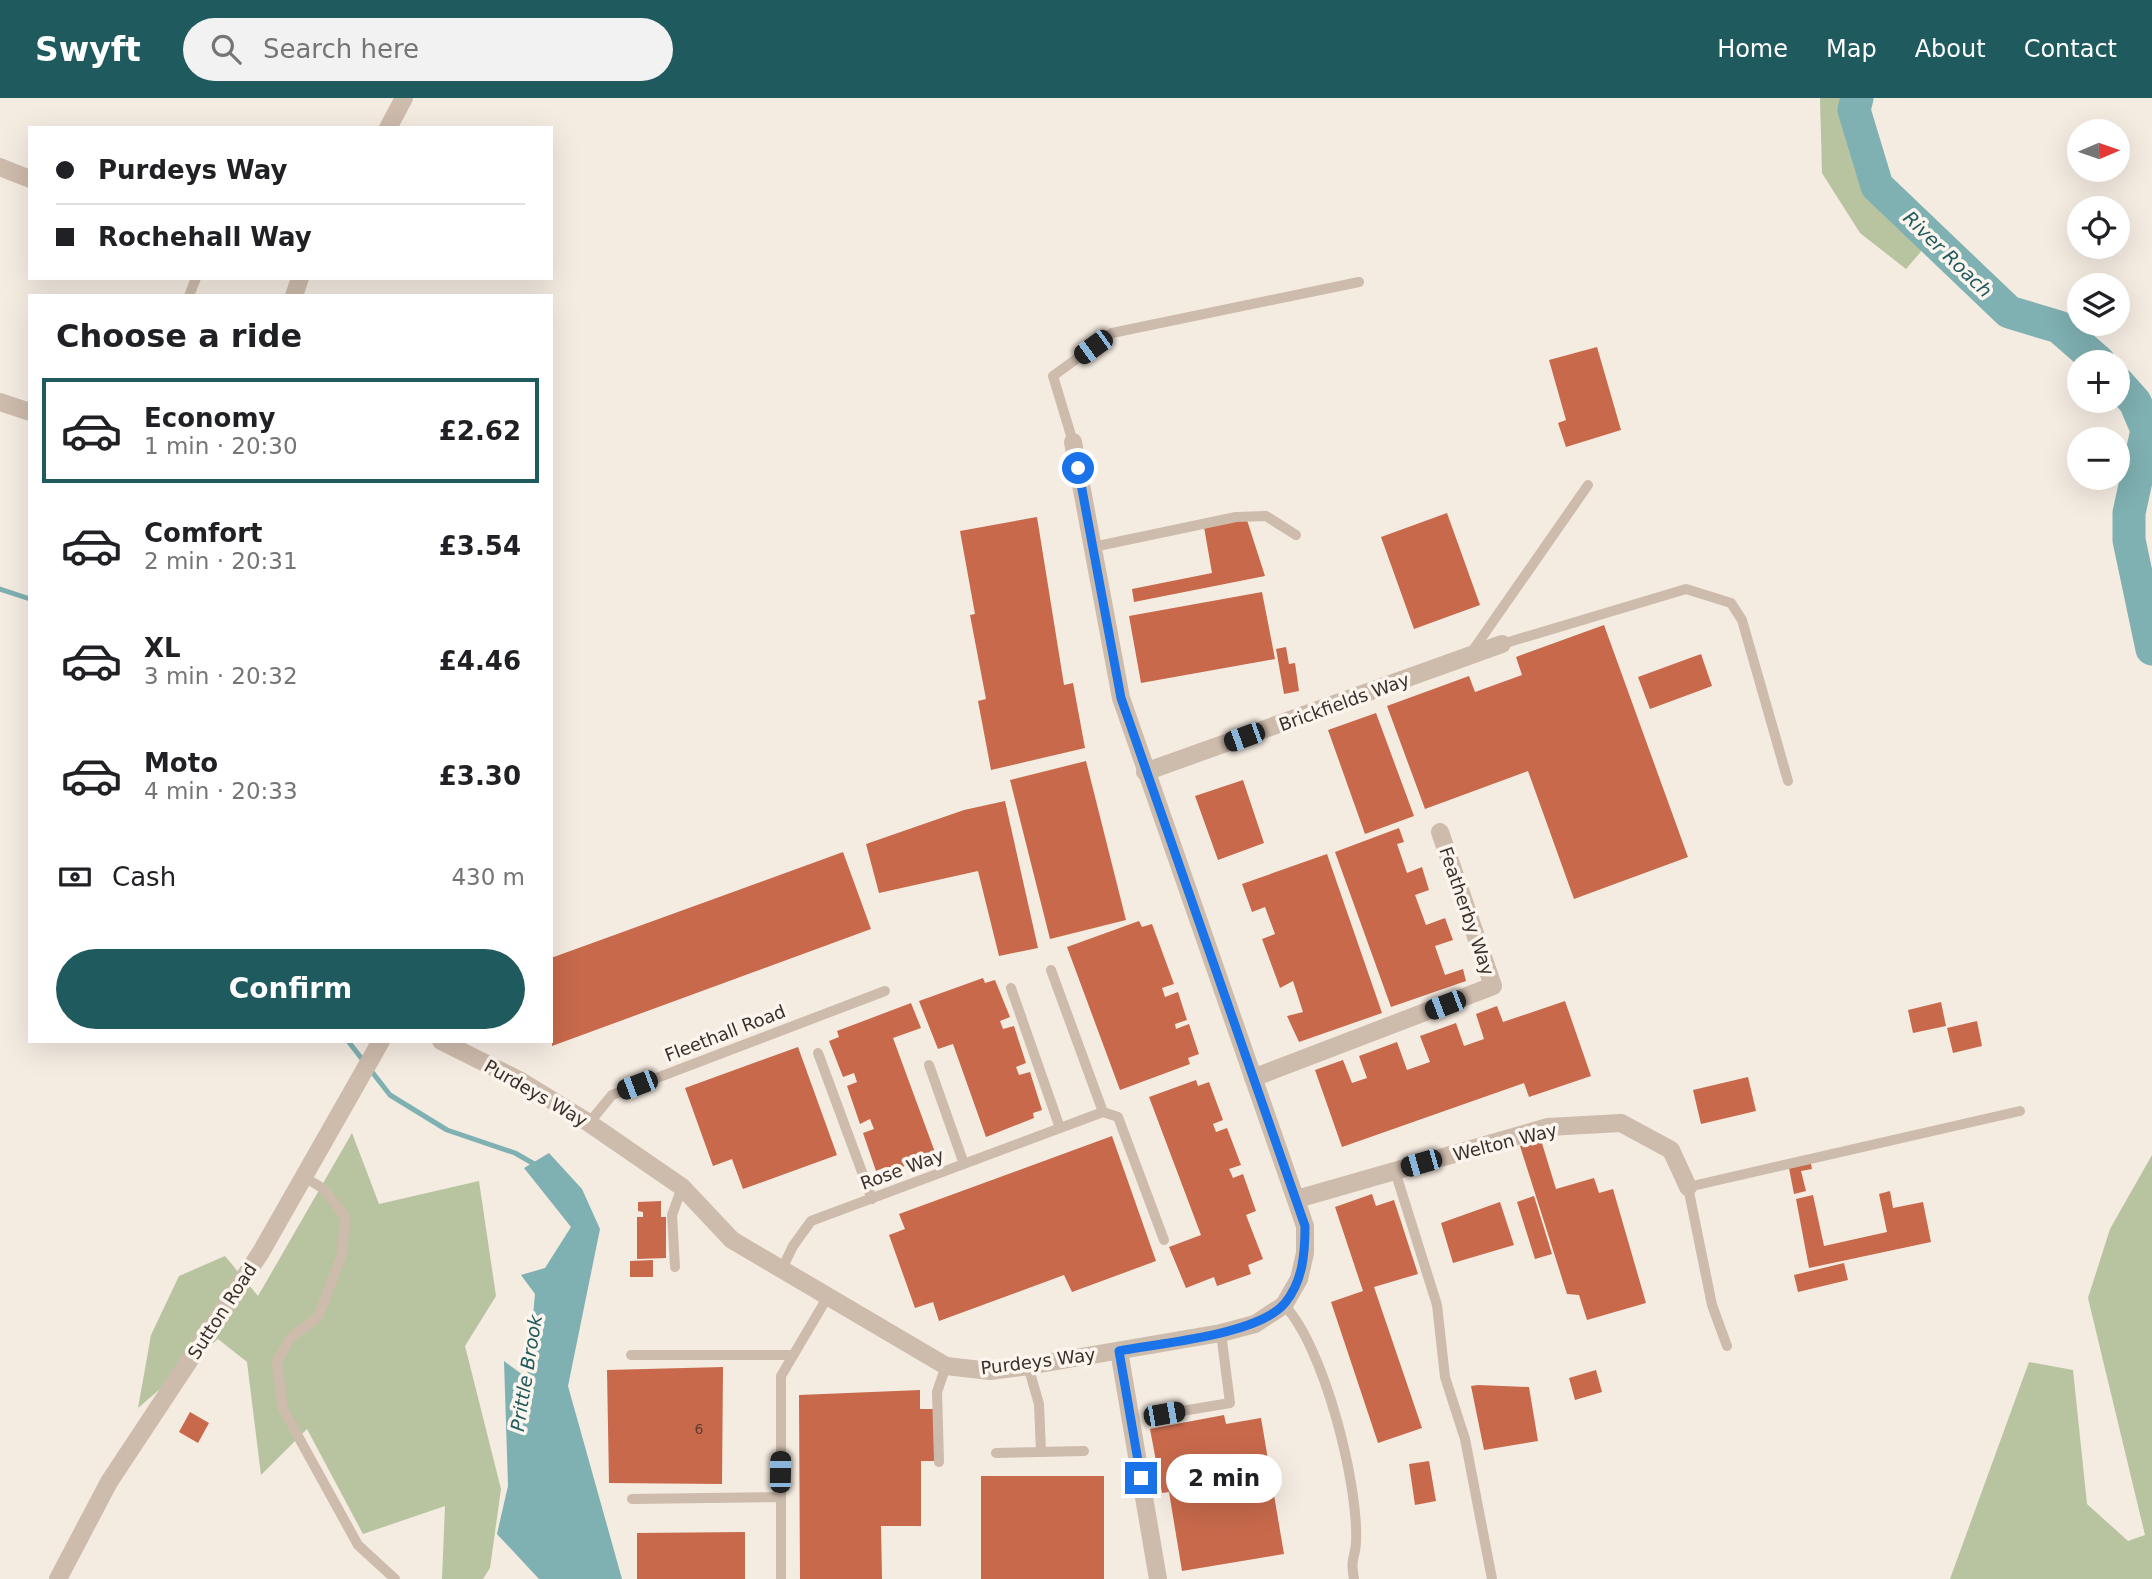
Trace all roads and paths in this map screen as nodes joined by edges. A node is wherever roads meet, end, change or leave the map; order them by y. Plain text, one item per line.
1 (404, 98) edge
2 (389, 126) edge
3 (0, 167) edge
4 (28, 178) edge
5 (1359, 282) dead end
6 (0, 402) edge
7 (28, 411) edge
8 (1073, 442) joint
9 (1588, 485) dead end
10 (1296, 535) dead end
11 (1093, 547) junction
12 (1502, 644) joint
13 (1467, 658) junction
14 (1145, 772) junction
15 (1788, 781) dead end
16 (1440, 832) dead end
17 (1051, 970) dead end
18 (1011, 988) dead end
19 (885, 991) dead end
20 (445, 1043) edge
21 (380, 1044) edge
22 (818, 1053) dead end
23 (929, 1065) dead end
24 (1253, 1078) junction
25 (1103, 1111) junction
26 (2020, 1111) dead end
27 (589, 1123) junction
28 (1060, 1128) junction
29 (964, 1164) junction
30 (1395, 1171) junction
31 (304, 1177) junction
32 (682, 1187) junction
33 (1689, 1187) junction
34 (872, 1199) junction
35 (1297, 1199) junction
36 (1164, 1240) dead end
37 (675, 1267) dead end
38 (781, 1271) junction
39 (827, 1298) junction
40 (1284, 1305) junction
41 (1221, 1333) junction
42 (1727, 1346) dead end
43 (1119, 1351) junction
44 (631, 1354) dead end
45 (791, 1355) junction
46 (946, 1366) junction
47 (1028, 1366) junction
48 (1164, 1414) dead end
49 (1084, 1451) dead end
50 (1041, 1452) junction
51 (996, 1453) dead end
52 (939, 1462) dead end
53 (780, 1497) junction
54 (632, 1499) dead end
55 (58, 1579) edge
56 (396, 1579) edge
57 (781, 1579) edge
58 (1158, 1579) edge
59 (1354, 1579) edge
60 (1492, 1579) edge

1 - 2 street
3 - 4 street
5 - 8 lane
6 - 7 street
8 - 11 street
9 - 13 lane
10 - 11 lane
11 - 14 street
12 - 13 street, Brickfields Way
12 - 15 lane
13 - 14 street, Brickfields Way
14 - 24 street
16 - 24 street, Featherby Way
17 - 25 lane
18 - 28 lane
19 - 27 lane, Fleethall Road
20 - 27 street, Purdeys Way
21 - 31 street, Sutton Road
22 - 34 lane
23 - 29 lane
24 - 35 street
25 - 28 lane, Rose Way
25 - 36 lane
26 - 33 lane
27 - 32 street, Purdeys Way
28 - 29 lane, Rose Way
29 - 34 lane, Rose Way
30 - 33 street, Welton Way
30 - 35 street, Welton Way
30 - 60 lane
31 - 55 street, Sutton Road
31 - 56 lane
32 - 37 lane
32 - 38 street, Purdeys Way
33 - 42 lane
34 - 38 lane, Rose Way
35 - 40 street
38 - 39 street, Purdeys Way
39 - 45 lane
39 - 46 street, Purdeys Way
40 - 41 street, Purdeys Way
40 - 59 lane
41 - 43 street, Purdeys Way
41 - 48 lane
43 - 47 street, Purdeys Way
43 - 58 street
44 - 45 lane
45 - 53 lane
46 - 47 street, Purdeys Way
46 - 52 lane
47 - 50 lane
49 - 50 lane
50 - 51 lane
53 - 54 lane
53 - 57 lane

